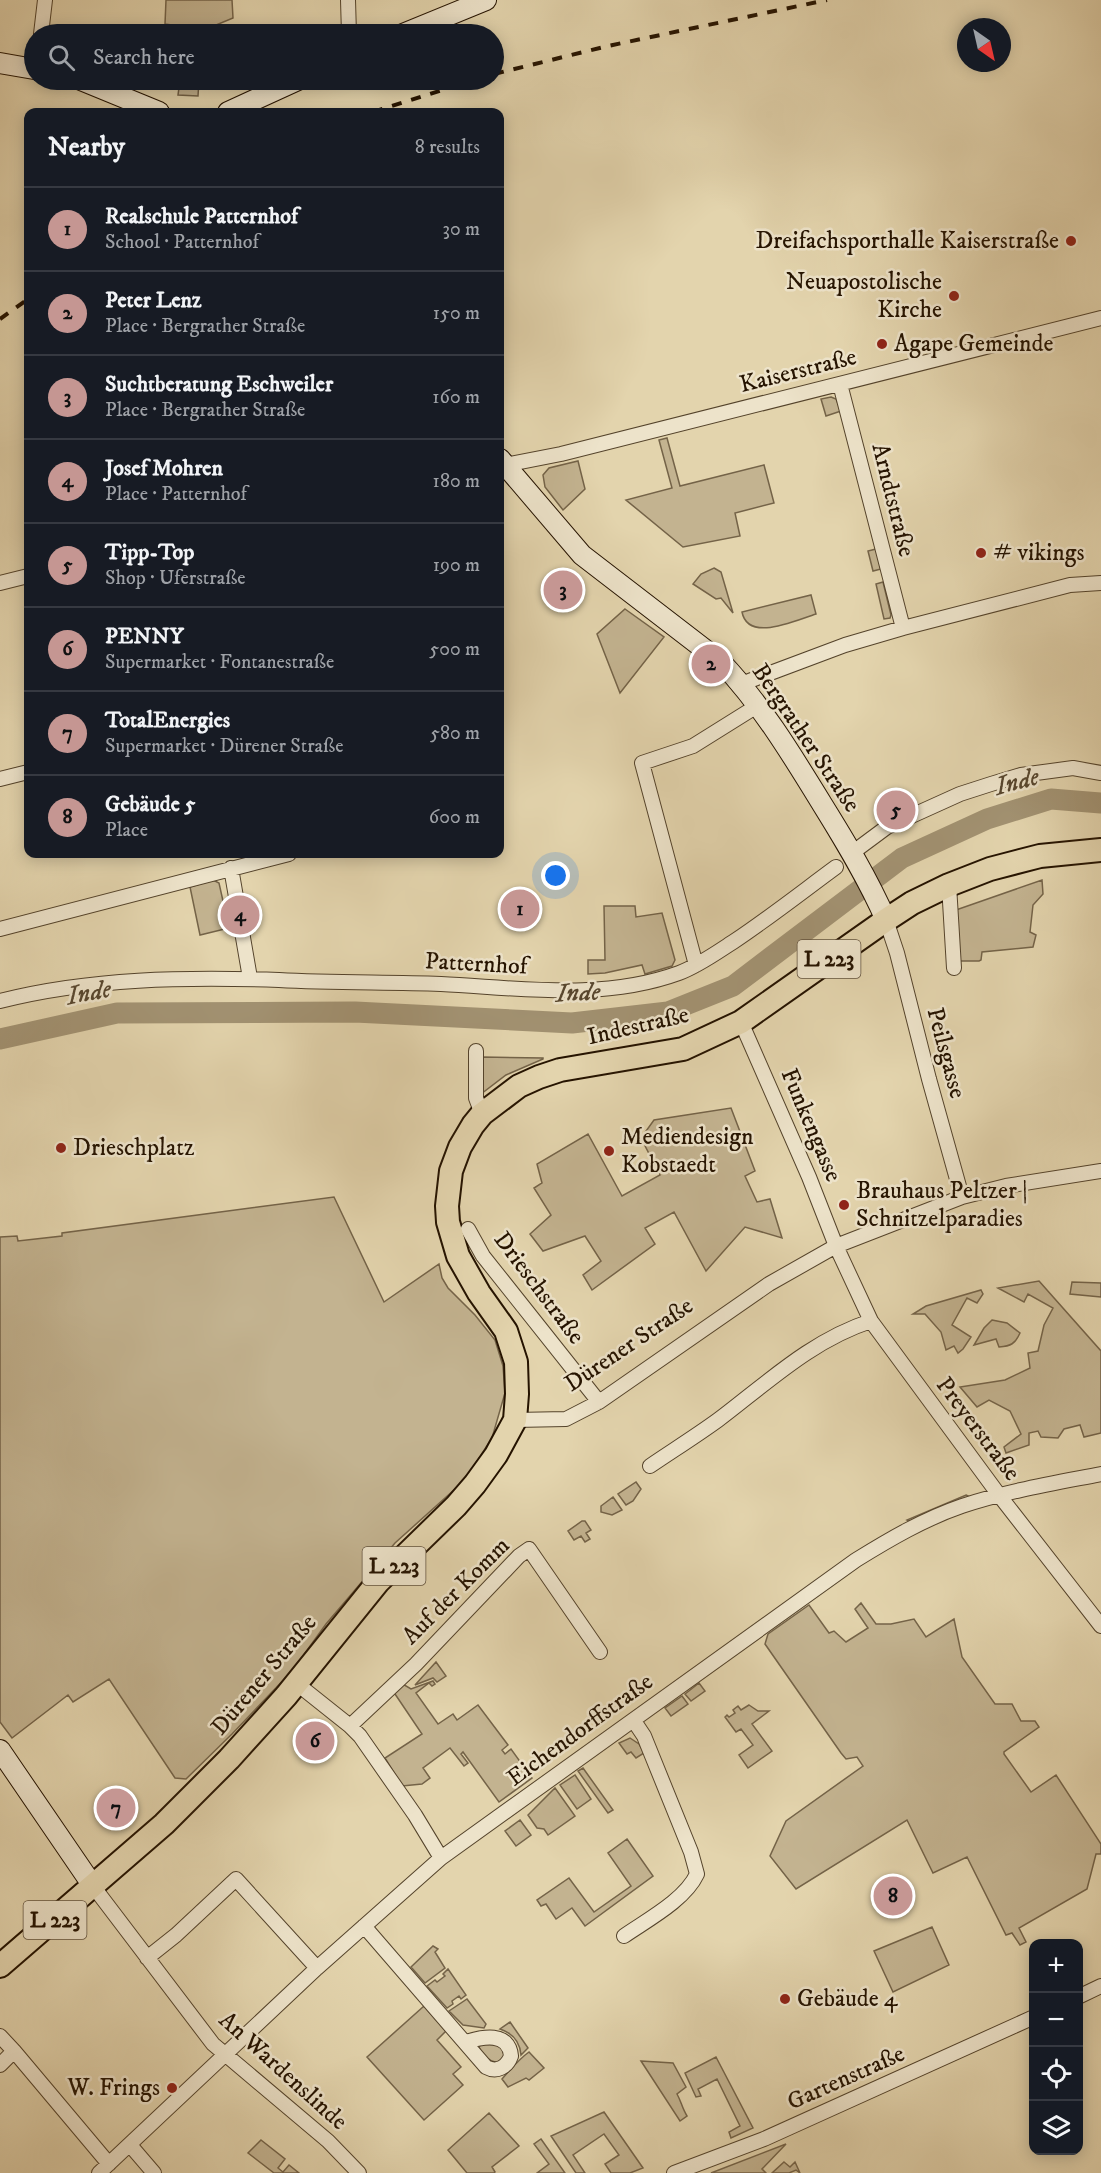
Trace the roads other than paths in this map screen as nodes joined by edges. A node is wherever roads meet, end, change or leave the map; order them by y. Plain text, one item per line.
1 (45, 0) edge
2 (348, 0) edge
3 (486, 0) edge
4 (42, 24) edge
5 (349, 24) edge
6 (427, 24) edge
7 (0, 63) edge
8 (24, 67) edge
9 (105, 90) edge
10 (276, 90) edge
11 (149, 108) edge
12 (237, 108) edge
13 (1101, 318) edge
14 (840, 384) junction
15 (504, 462) edge
16 (504, 466) edge
17 (24, 577) edge
18 (0, 583) edge
19 (1101, 583) edge
20 (903, 628) junction
21 (741, 684) junction
22 (757, 706) junction
23 (24, 773) edge
24 (1101, 773) edge
25 (0, 779) edge
26 (1101, 850) edge
27 (265, 858) edge
28 (855, 860) junction
29 (235, 863) edge
30 (836, 867) dead end
31 (949, 885) junction
32 (882, 912) junction
33 (0, 929) edge
34 (696, 965) junction
35 (954, 968) dead end
36 (250, 978) junction
37 (0, 1001) edge
38 (741, 1022) junction
39 (476, 1051) dead end
40 (482, 1114) junction
41 (1101, 1171) edge
42 (962, 1197) junction
43 (468, 1229) dead end
44 (836, 1246) junction
45 (871, 1321) junction
46 (599, 1402) junction
47 (515, 1420) junction
48 (650, 1467) dead end
49 (1101, 1474) edge
50 (999, 1495) junction
51 (1101, 1626) edge
52 (600, 1652) dead end
53 (296, 1683) junction
54 (634, 1721) junction
55 (350, 1726) junction
56 (0, 1750) edge
57 (441, 1858) junction
58 (93, 1886) junction
59 (364, 1926) junction
60 (624, 1936) dead end
61 (147, 1958) junction
62 (0, 1966) edge
63 (317, 1968) junction
64 (1101, 1986) edge
65 (1083, 1995) edge
66 (1029, 2019) edge
67 (0, 2036) edge
68 (466, 2042) dead end
69 (14, 2051) junction
70 (225, 2056) junction
71 (0, 2065) edge
72 (130, 2145) junction
73 (104, 2168) edge
74 (154, 2173) edge
75 (359, 2173) edge
76 (674, 2173) edge

1 - 4 street
2 - 5 street
3 - 6 main road
7 - 8 main road
9 - 11 main road
10 - 12 main road
13 - 14 street, Kaiserstraße
14 - 15 street, Kaiserstraße
14 - 20 street, Arndtstraße
16 - 21 main road, Bergrather Straße
17 - 18 street
19 - 20 street
20 - 21 street
21 - 22 main road, Bergrather Straße
22 - 28 main road, Bergrather Straße
22 - 34 street
23 - 25 street
24 - 28 street
26 - 31 main road, Indestraße / L 223
27 - 29 street
28 - 32 main road, Bergrather Straße
29 - 33 street
29 - 36 street
30 - 34 street, Patternhof
31 - 32 main road, Indestraße / L 223
31 - 35 street
32 - 38 main road, Indestraße / L 223
32 - 42 street, Peilsgasse
34 - 36 street, Patternhof
36 - 37 street, Patternhof
38 - 40 main road, Indestraße / L 223
38 - 44 street, Funkengasse
39 - 40 street
40 - 47 main road, Indestraße / L 223
41 - 42 street, Dürener Straße
42 - 44 street, Dürener Straße
43 - 46 street, Drieschstraße
44 - 45 street, Preyerstraße
44 - 46 street, Dürener Straße
45 - 48 street
45 - 50 street, Preyerstraße
46 - 47 street, Dürener Straße
47 - 53 main road, Dürener Straße / L 223
49 - 50 street, Eichendorffstraße
50 - 51 street, Preyerstraße
50 - 54 street, Eichendorffstraße
52 - 55 street, Auf der Komm
53 - 55 street
53 - 58 main road, Dürener Straße / L 223
54 - 57 street, Eichendorffstraße
54 - 60 street
55 - 57 street
56 - 58 main road
57 - 59 street, Eichendorffstraße
58 - 61 street, An Wardenslinde
58 - 62 main road, Dürener Straße / L 223
59 - 63 street, Eichendorffstraße
59 - 68 street
61 - 63 street
61 - 70 street, An Wardenslinde
63 - 70 street, Eichendorffstraße
64 - 65 street
66 - 76 street, Gartenstraße
67 - 69 street
69 - 71 street
69 - 73 street
70 - 72 street, Eichendorffstraße
70 - 75 street, An Wardenslinde
72 - 73 street, Eichendorffstraße
72 - 74 street

